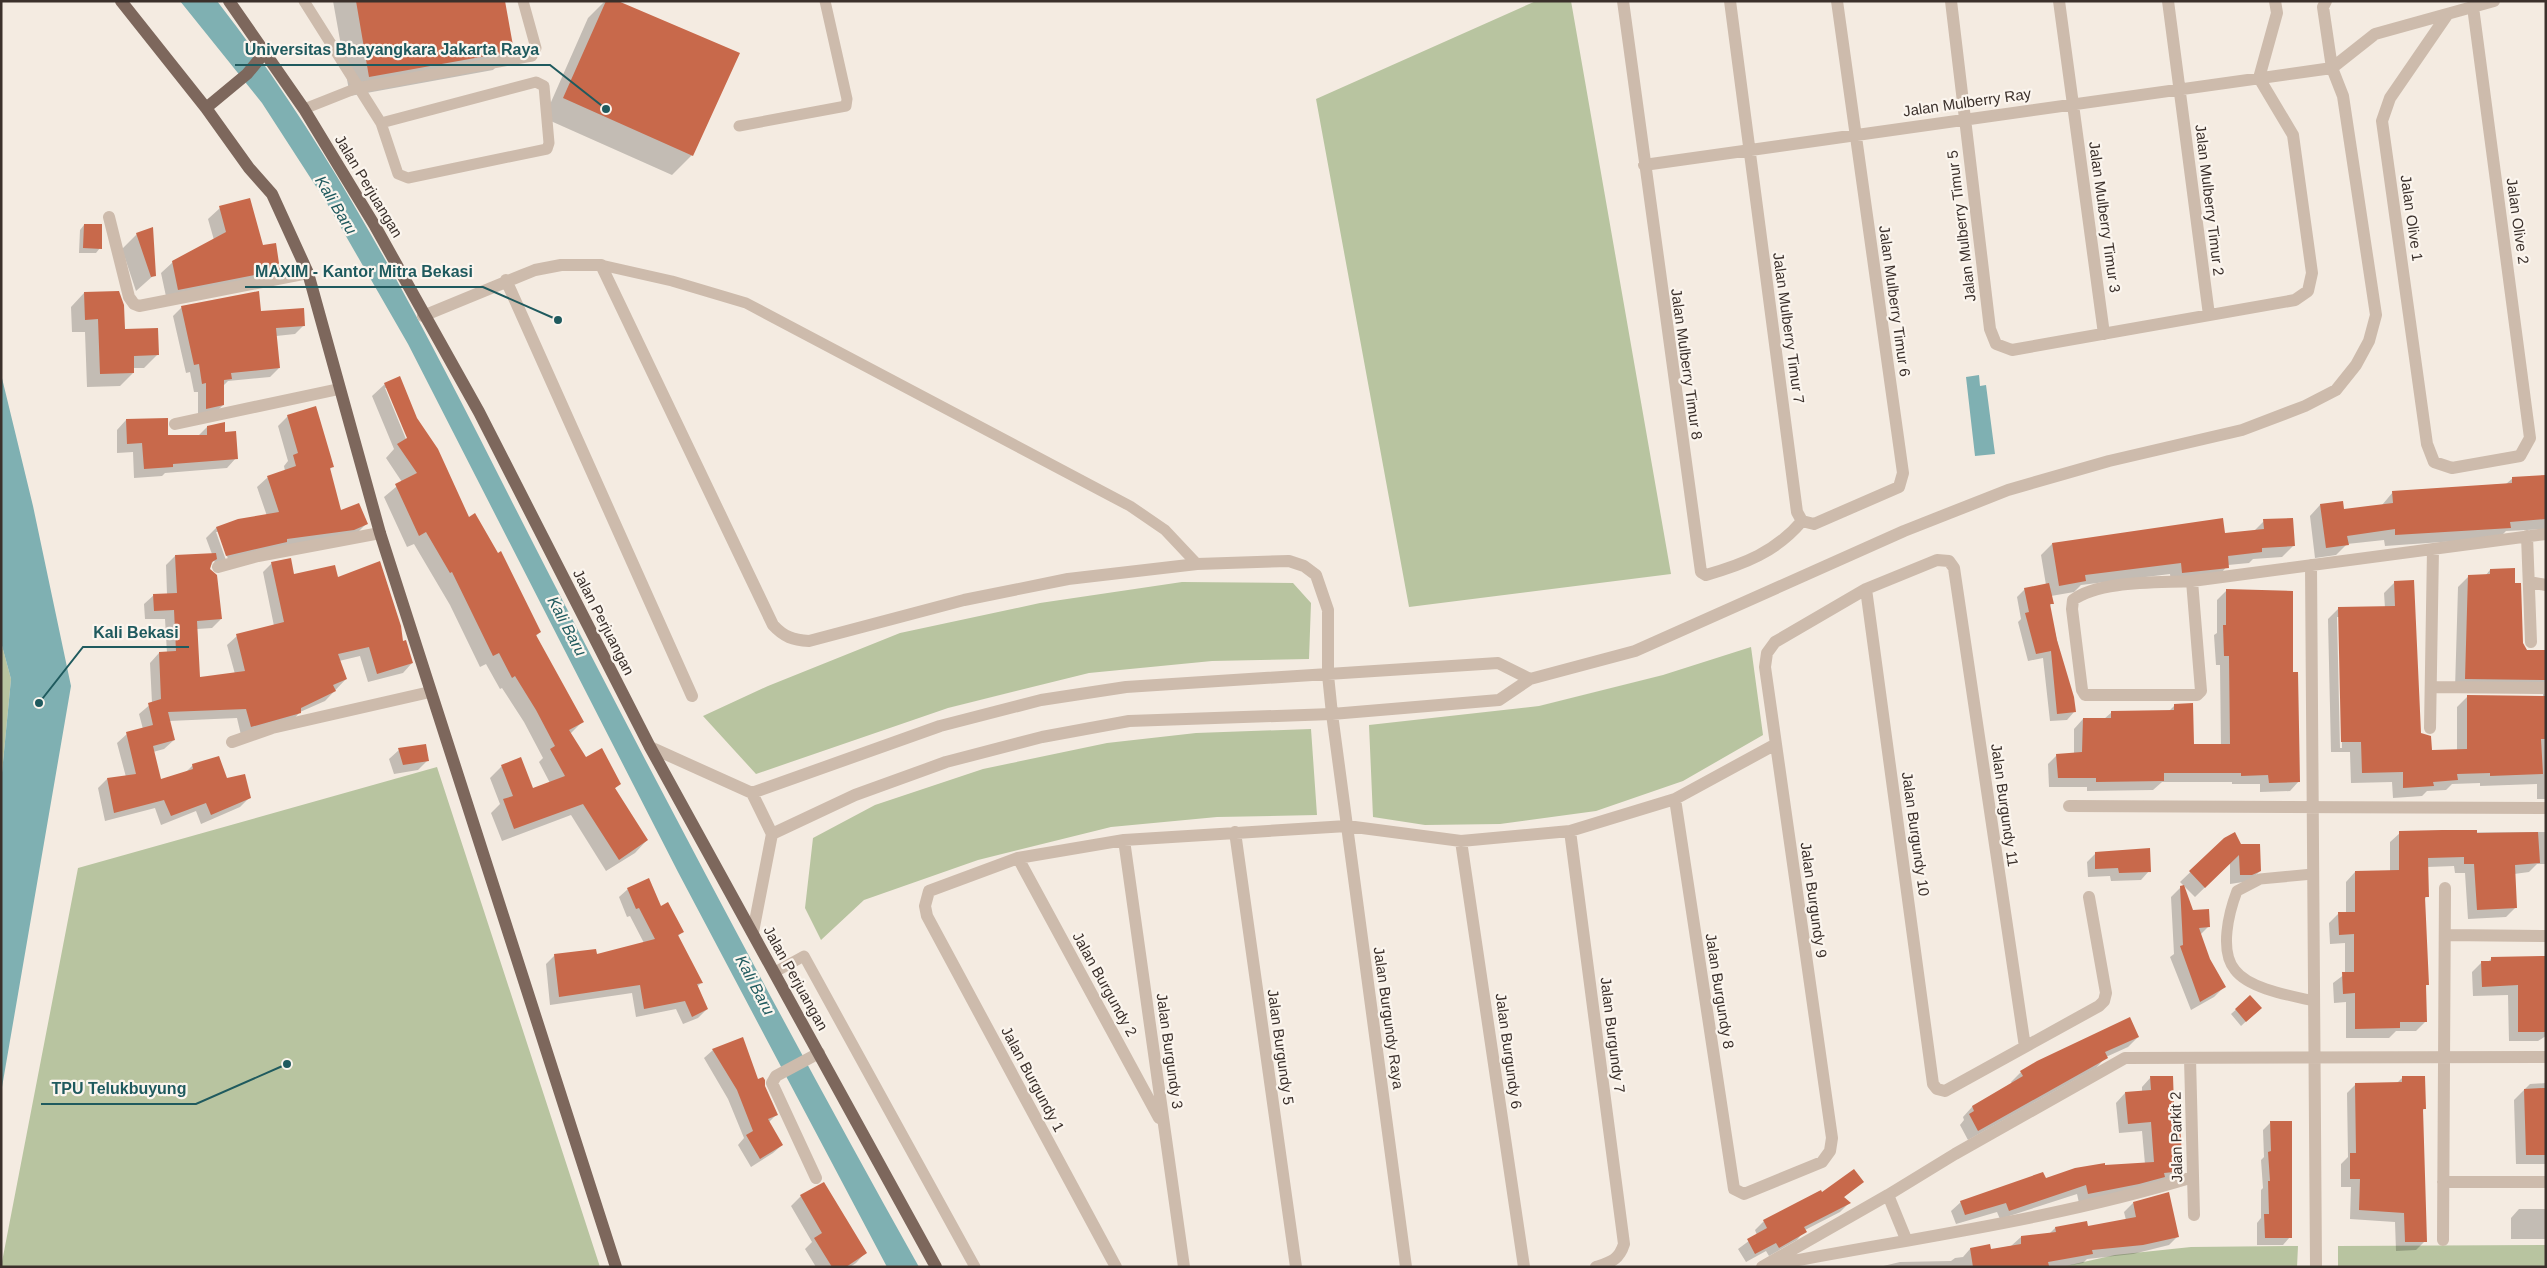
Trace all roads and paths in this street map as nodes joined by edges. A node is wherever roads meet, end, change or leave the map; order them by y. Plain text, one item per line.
1 (121, 1) edge
2 (229, 1) edge
3 (304, 1) edge
4 (523, 1) edge
5 (825, 1) edge
6 (1623, 1) edge
7 (1730, 1) edge
8 (1837, 1) edge
9 (1951, 1) edge
10 (2059, 1) edge
11 (2168, 1) edge
12 (2275, 1) edge
13 (2326, 1) edge
14 (2494, 1) edge
15 (2473, 7) junction
16 (2447, 15) junction
17 (264, 54) junction
18 (2332, 68) junction
19 (2259, 78) junction
20 (357, 88) junction
21 (2179, 89) junction
22 (2073, 104) junction
23 (206, 108) junction
24 (304, 109) junction
25 (1965, 119) junction
26 (380, 124) junction
27 (739, 126) dead end
28 (1856, 134) junction
29 (1749, 149) junction
30 (1644, 165) junction
31 (109, 217) dead end
32 (601, 265) junction
33 (308, 273) junction
34 (506, 280) junction
35 (423, 316) junction
36 (2209, 316) junction
37 (2104, 334) junction
38 (339, 389) junction
39 (175, 424) dead end
40 (2428, 444) joint
41 (1800, 516) junction
42 (380, 533) junction
43 (2546, 534) edge
44 (2527, 536) junction
45 (2433, 549) junction
46 (1197, 564) junction
47 (2310, 565) junction
48 (218, 567) dead end
49 (2192, 581) junction
50 (2529, 582) junction
51 (2546, 585) edge
52 (1866, 589) junction
53 (2531, 642) dead end
54 (1328, 675) junction
55 (1530, 679) junction
56 (2431, 687) junction
57 (2546, 688) edge
58 (430, 692) junction
59 (692, 696) dead end
60 (1332, 714) junction
61 (2430, 728) dead end
62 (232, 742) dead end
63 (1776, 744) junction
64 (650, 747) junction
65 (752, 793) junction
66 (1675, 798) junction
67 (2069, 806) dead end
68 (2313, 807) junction
69 (2546, 808) edge
70 (1347, 826) junction
71 (1570, 831) junction
72 (1235, 832) junction
73 (772, 834) junction
74 (1124, 840) junction
75 (1461, 841) junction
76 (1018, 858) junction
77 (2313, 874) junction
78 (2445, 888) dead end
79 (2089, 897) dead end
80 (753, 932) junction
81 (2445, 935) junction
82 (2546, 936) edge
83 (775, 972) junction
84 (2314, 1001) junction
85 (2025, 1047) junction
86 (814, 1055) junction
87 (2314, 1057) junction
88 (2444, 1057) junction
89 (2546, 1057) edge
90 (2190, 1058) junction
91 (1163, 1125) junction
92 (2192, 1176) junction
93 (816, 1178) dead end
94 (2443, 1182) junction
95 (2546, 1182) edge
96 (1734, 1189) joint
97 (1888, 1195) junction
98 (2194, 1214) dead end
99 (1906, 1239) junction
100 (2443, 1240) dead end
101 (616, 1267) edge
102 (936, 1267) edge
103 (975, 1267) edge
104 (1116, 1267) edge
105 (1184, 1267) edge
106 (1296, 1267) edge
107 (1406, 1267) edge
108 (1524, 1267) edge
109 (1596, 1267) edge
110 (2316, 1267) edge

1 - 23 main road
2 - 17 main road, Jalan Perjuangan
3 - 20 lane
4 - 20 lane
5 - 27 lane
6 - 30 street, Jalan Mulberry Timur 8
7 - 29 street, Jalan Mulberry Timur 7
8 - 28 street, Jalan Mulberry Timur 6
9 - 25 street, Jalan Mulberry Timur 5
10 - 22 street, Jalan Mulberry Timur 3
11 - 21 street, Jalan Mulberry Timur 2
12 - 19 street
13 - 18 street
14 - 15 street
15 - 16 street
15 - 40 street, Jalan Olive 2
16 - 18 street
16 - 40 street, Jalan Olive 1
17 - 23 main road
17 - 24 main road, Jalan Perjuangan
18 - 19 street, Jalan Mulberry Ray
18 - 55 street
19 - 21 street, Jalan Mulberry Ray
19 - 36 street
20 - 24 lane
20 - 26 lane
21 - 22 street, Jalan Mulberry Ray
21 - 36 street, Jalan Mulberry Timur 2
22 - 25 street, Jalan Mulberry Ray
22 - 37 street, Jalan Mulberry Timur 3
23 - 33 main road
24 - 35 main road, Jalan Perjuangan
25 - 28 street, Jalan Mulberry Ray
25 - 37 street, Jalan Mulberry Timur 5
26 - 26 lane
28 - 29 street, Jalan Mulberry Ray
28 - 41 street, Jalan Mulberry Timur 6
29 - 30 street, Jalan Mulberry Ray
29 - 41 street, Jalan Mulberry Timur 7
30 - 41 street, Jalan Mulberry Timur 8
31 - 33 street
32 - 34 street
32 - 46 lane
32 - 46 street, Jalan Burgundy Raya
33 - 38 main road
34 - 35 street
34 - 59 street
35 - 64 main road, Jalan Perjuangan
36 - 37 street
38 - 39 street
38 - 42 main road
42 - 48 street
42 - 58 main road
43 - 44 street
44 - 45 street
44 - 50 street
45 - 47 street
45 - 56 street
46 - 54 street, Jalan Burgundy Raya
47 - 49 street
47 - 68 street
49 - 49 street
50 - 51 street
50 - 53 street
52 - 63 street, Jalan Burgundy 9
52 - 85 street, Jalan Burgundy 11
52 - 85 street, Jalan Burgundy 10
54 - 55 street
54 - 60 street, Jalan Burgundy Raya
54 - 65 street
55 - 60 street
56 - 57 street
56 - 61 street
58 - 62 street
58 - 101 main road
60 - 70 street, Jalan Burgundy Raya
60 - 73 street
63 - 66 street
63 - 96 street, Jalan Burgundy 9
64 - 65 street
64 - 80 main road, Jalan Perjuangan
65 - 73 street
66 - 71 street
66 - 96 street, Jalan Burgundy 8
67 - 68 street
68 - 69 street
68 - 77 street
70 - 72 street
70 - 75 street
70 - 107 street, Jalan Burgundy Raya
71 - 75 street
71 - 109 street, Jalan Burgundy 7
72 - 74 street
72 - 106 street, Jalan Burgundy 5
73 - 80 street
74 - 76 street
74 - 91 street, Jalan Burgundy 3
75 - 108 street, Jalan Burgundy 6
76 - 91 street, Jalan Burgundy 2
76 - 104 street, Jalan Burgundy 1
77 - 84 street
77 - 84 lane
78 - 81 street
79 - 85 street
80 - 83 main road, Jalan Perjuangan
81 - 82 street
81 - 88 street
83 - 86 main road, Jalan Perjuangan
83 - 103 lane
84 - 87 street
86 - 93 street
86 - 102 main road, Jalan Perjuangan
87 - 88 street
87 - 90 street
87 - 110 street
88 - 89 street
88 - 94 street
90 - 92 street, Jalan Parkit 2
90 - 97 street
91 - 105 street, Jalan Burgundy 3
92 - 98 street, Jalan Parkit 2
92 - 99 street
94 - 95 street
94 - 100 street
97 - 99 street
97 - 99 street

